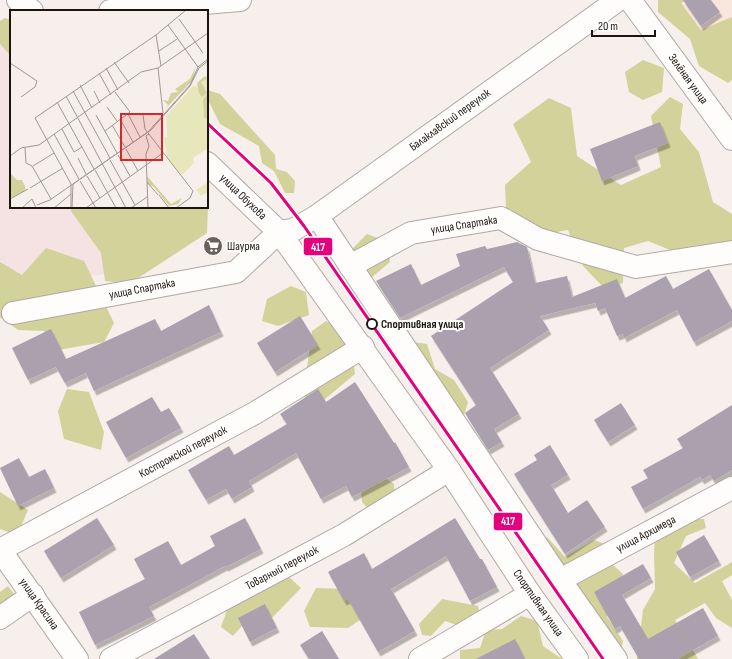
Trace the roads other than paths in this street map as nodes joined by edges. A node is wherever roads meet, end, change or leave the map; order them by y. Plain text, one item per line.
1 (18, 0) edge
2 (240, 0) edge
3 (618, 0) edge
4 (630, 0) edge
5 (31, 10) edge
6 (122, 10) edge
7 (732, 139) edge
8 (208, 164) edge
9 (317, 216) junction
10 (279, 232) junction
11 (732, 252) edge
12 (350, 266) junction
13 (13, 313) dead end
14 (363, 347) junction
15 (449, 470) junction
16 (732, 488) edge
17 (0, 550) edge
18 (560, 580) junction
19 (530, 594) junction
20 (33, 595) junction
21 (0, 618) edge
22 (77, 659) edge
23 (112, 659) edge
24 (420, 659) edge
25 (577, 659) edge
26 (616, 659) edge

1 - 5 street
2 - 6 street
3 - 9 street, Балаклавский переулок
4 - 7 street, Зелёная улица
8 - 10 street, улица Обухова
9 - 10 street, Балаклавский переулок
9 - 12 street
10 - 13 street, улица Спартака
10 - 14 street, Спортивная улица
11 - 12 street, улица Спартака
12 - 18 street
14 - 15 street, Спортивная улица
14 - 17 street, Костромской переулок
15 - 19 street, Спортивная улица
15 - 23 street, Товарный переулок
16 - 18 street, улица Архимеда
17 - 20 street, улица Красина
18 - 26 street
19 - 24 street
19 - 25 street, Спортивная улица
20 - 21 street
20 - 22 street, улица Красина

